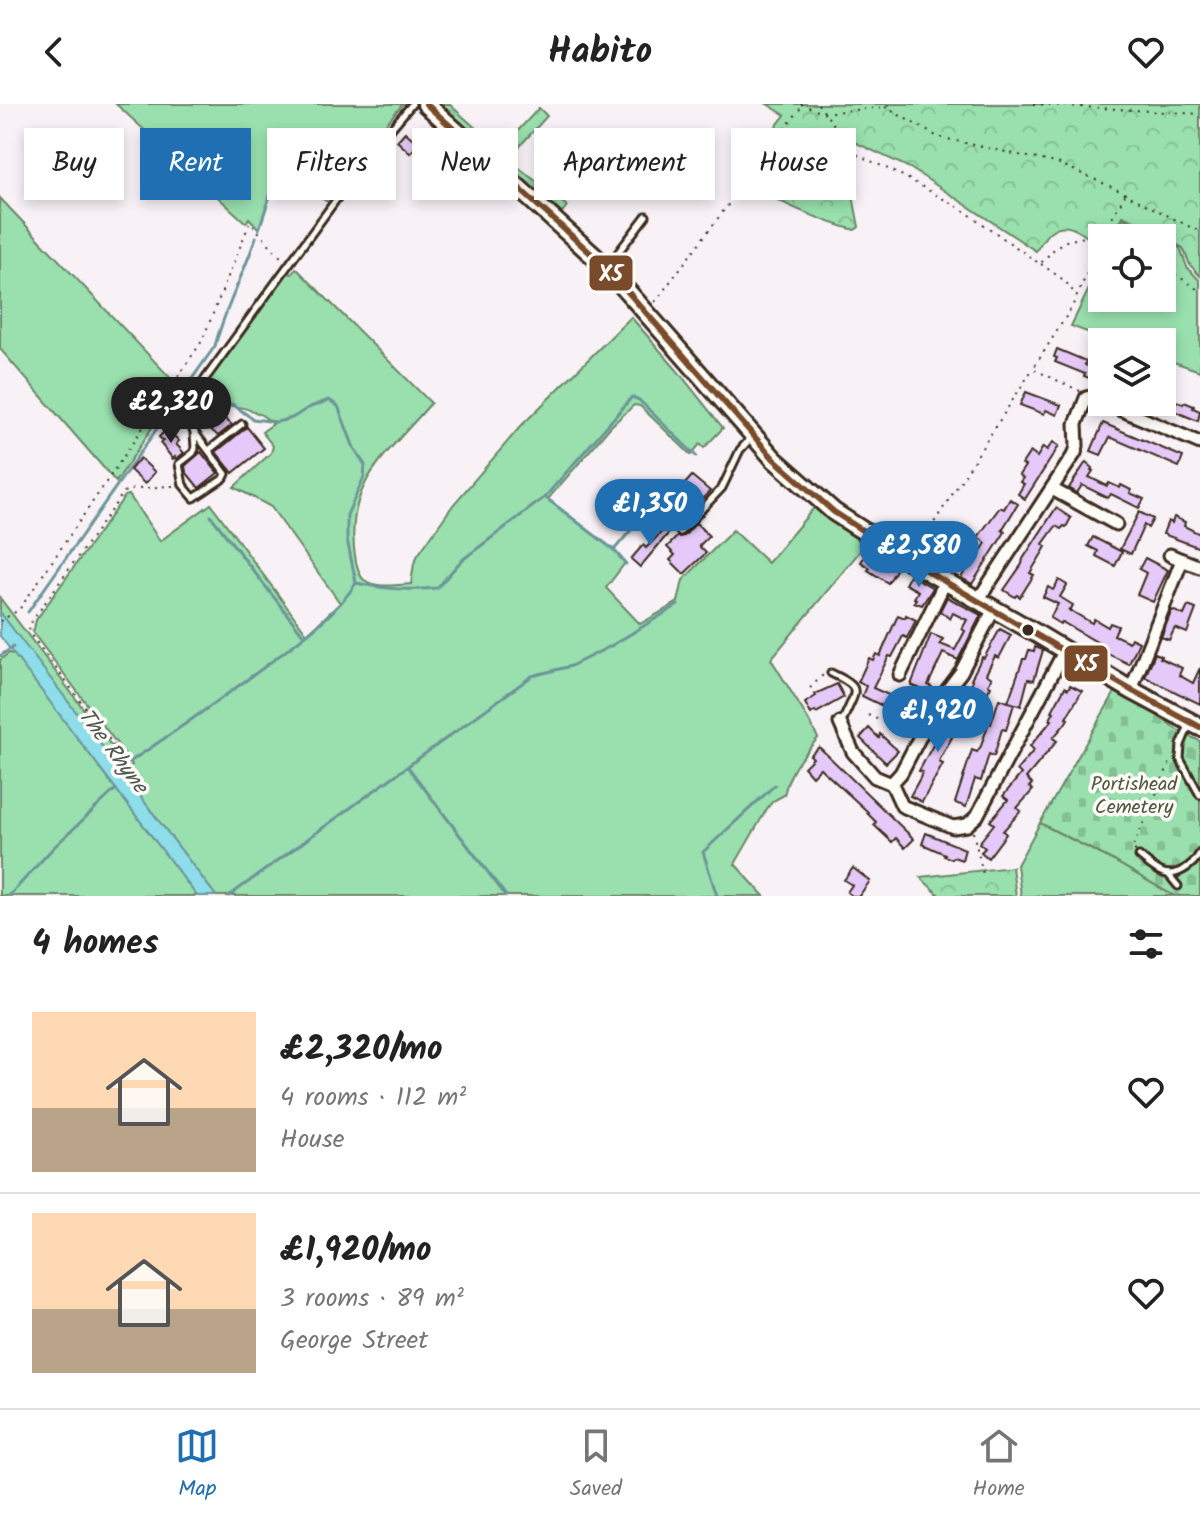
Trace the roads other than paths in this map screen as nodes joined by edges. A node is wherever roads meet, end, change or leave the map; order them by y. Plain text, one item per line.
1 (412, 104) edge
2 (426, 104) edge
3 (646, 216) dead end
4 (607, 268) junction
5 (1088, 398) edge
6 (1136, 416) edge
7 (242, 424) dead end
8 (193, 430) junction
9 (752, 436) junction
10 (1200, 443) edge
11 (209, 450) junction
12 (1052, 489) junction
13 (1116, 523) dead end
14 (680, 532) dead end
15 (1170, 555) dead end
16 (1182, 560) junction
17 (1200, 567) edge
18 (938, 578) junction
19 (978, 600) junction
20 (994, 609) junction
21 (1065, 650) junction
22 (831, 673) road end
23 (900, 676) dead end
24 (1131, 690) junction
25 (838, 723) joint
26 (1195, 724) edge
27 (891, 784) junction
28 (1200, 795) edge
29 (1200, 853) edge
30 (1139, 856) road end
31 (1168, 874) junction
32 (1178, 886) dead end

1 - 8 lane
2 - 4 main road
3 - 4 lane
4 - 9 main road
5 - 12 street
6 - 10 street
7 - 11 lane
8 - 11 lane
8 - 11 lane
9 - 14 lane
9 - 18 main road
12 - 13 street
12 - 19 street
15 - 16 street
16 - 17 street
16 - 24 street
18 - 19 main road
18 - 23 street
19 - 20 main road
20 - 21 main road
20 - 27 street
21 - 24 main road
21 - 27 street
22 - 25 lane
24 - 26 main road
25 - 27 street
26 - 28 lane
29 - 31 lane
30 - 31 lane
31 - 32 lane

